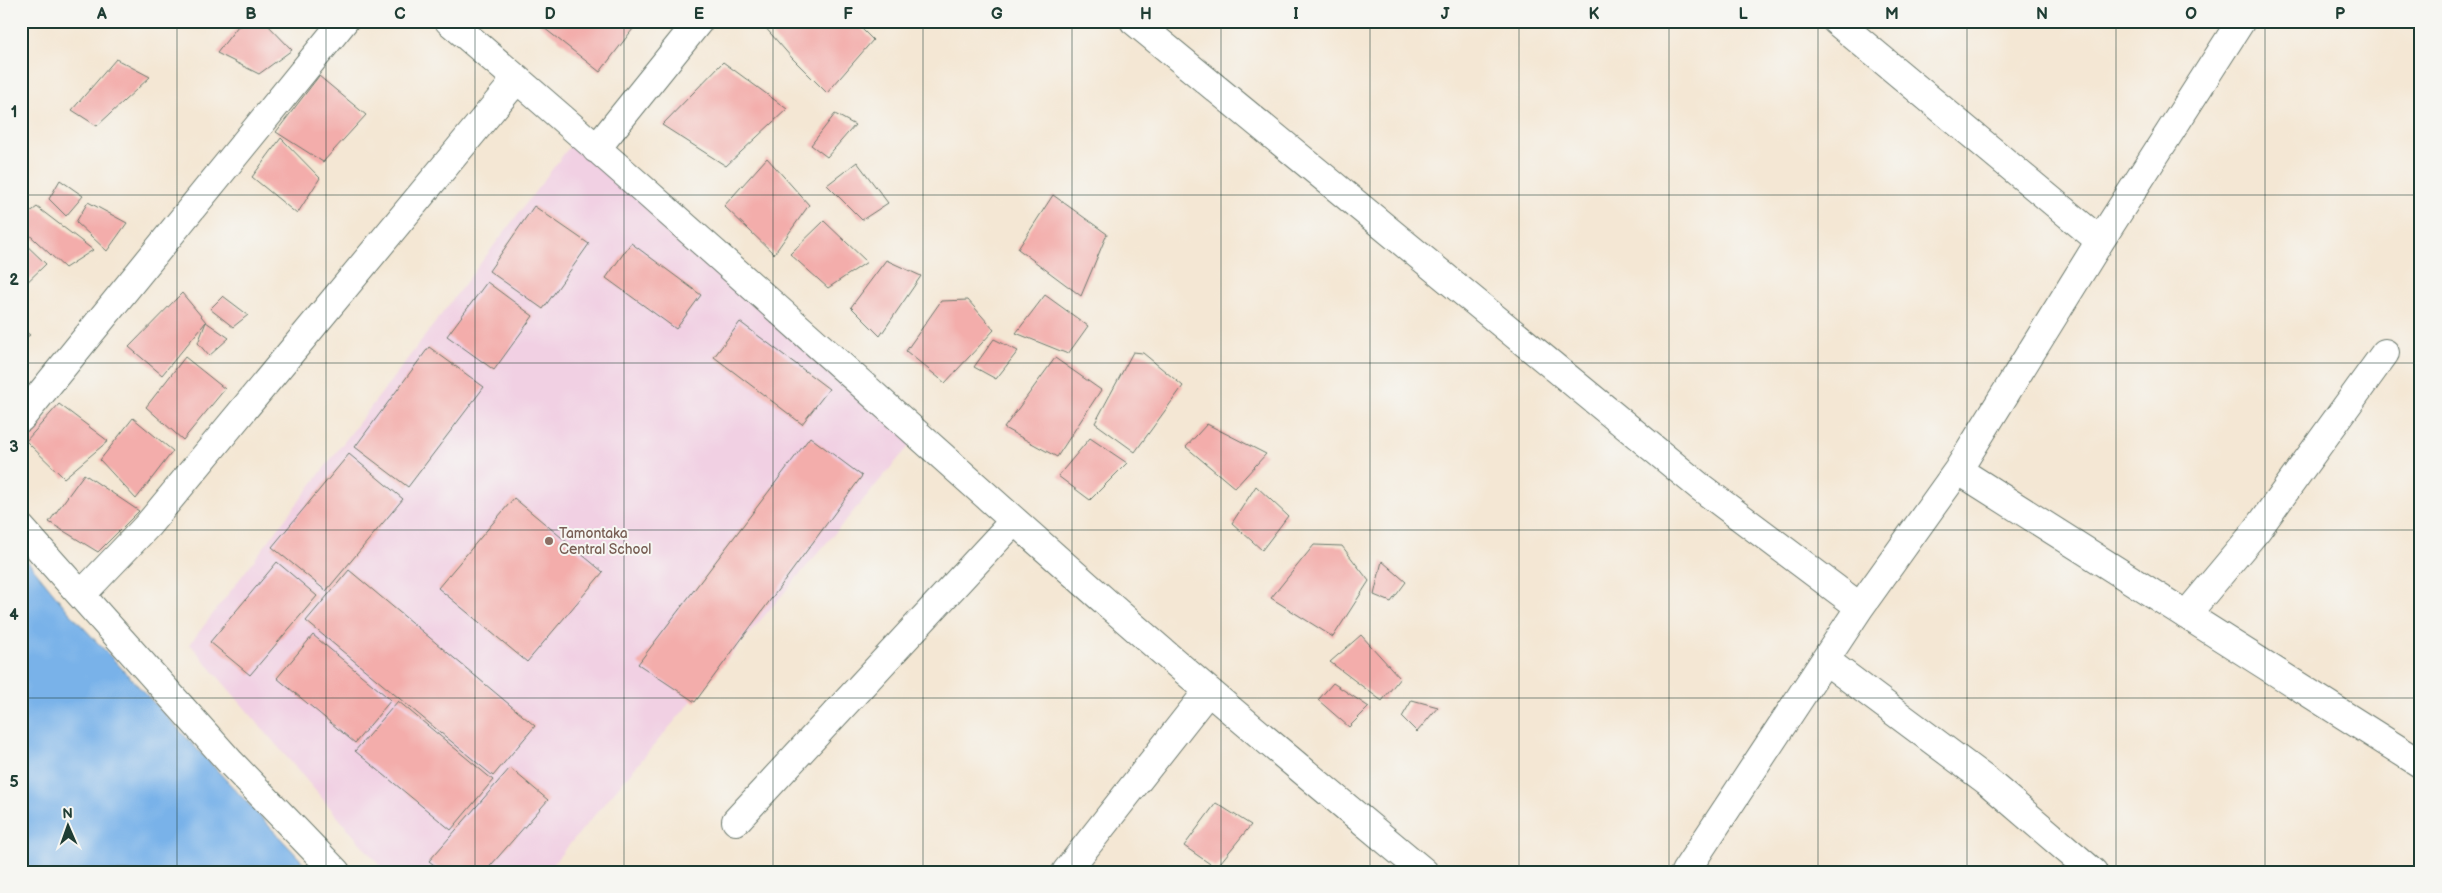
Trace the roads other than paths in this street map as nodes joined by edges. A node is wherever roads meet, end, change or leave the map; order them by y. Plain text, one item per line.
1 (344, 21) edge
2 (449, 21) edge
3 (700, 21) edge
4 (1134, 21) edge
5 (1836, 21) edge
6 (2240, 21) edge
7 (517, 80) junction
8 (596, 149) junction
9 (2100, 241) junction
10 (2385, 353) dead end
11 (21, 418) edge
12 (1958, 470) junction
13 (1014, 521) junction
14 (21, 528) edge
15 (81, 595) junction
16 (1860, 607) junction
17 (2186, 615) junction
18 (1825, 660) junction
19 (1208, 691) junction
20 (2419, 758) edge
21 (736, 821) dead end
22 (336, 872) edge
23 (1066, 872) edge
24 (1424, 872) edge
25 (1685, 872) edge
26 (2093, 872) edge

1 - 11 street
2 - 7 street
3 - 8 street
4 - 16 street
5 - 9 street
6 - 9 street
7 - 8 street
7 - 15 street
8 - 13 street
9 - 12 street
10 - 17 street
12 - 16 street
12 - 17 street
13 - 19 street
13 - 21 street
14 - 15 street
15 - 22 street
16 - 18 street
17 - 20 street
18 - 25 street
18 - 26 street
19 - 23 street
19 - 24 street

